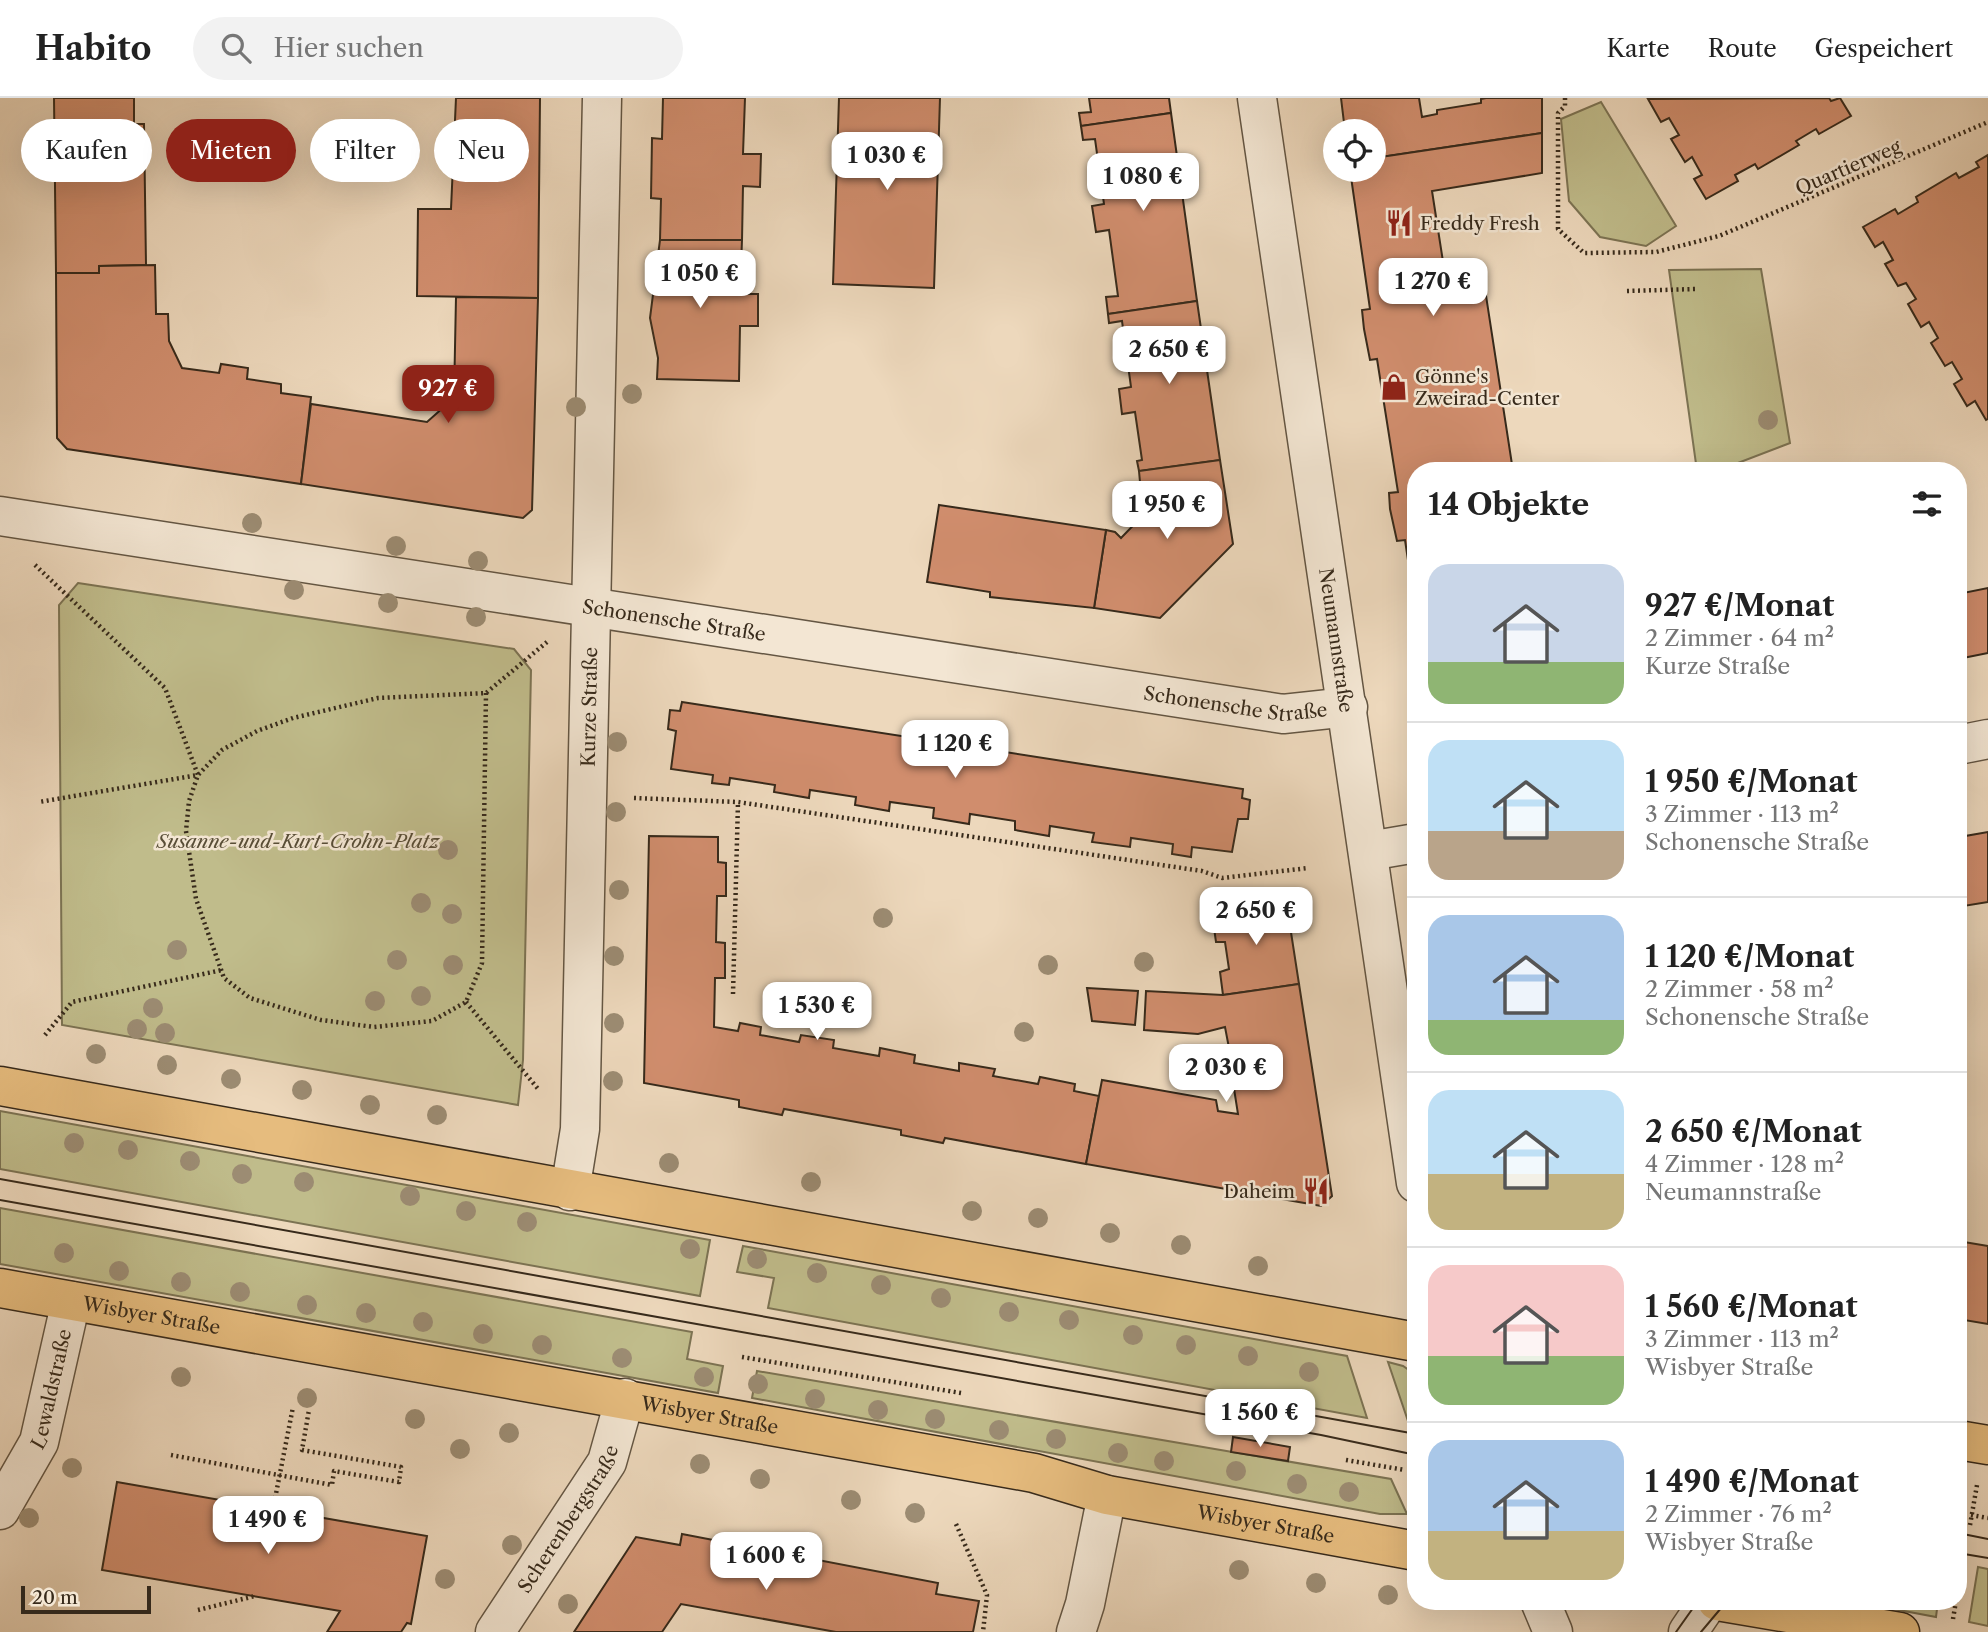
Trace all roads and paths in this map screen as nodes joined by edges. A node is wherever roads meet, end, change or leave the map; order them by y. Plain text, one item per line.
1 (602, 98) edge
2 (1257, 98) edge
3 (1565, 98) edge
4 (1988, 122) edge
5 (1696, 289) dead end
6 (1627, 291) dead end
7 (0, 516) edge
8 (34, 564) dead end
9 (592, 608) junction
10 (550, 640) dead end
11 (486, 693) junction
12 (1348, 707) junction
13 (1988, 740) edge
14 (1967, 744) edge
15 (198, 775) junction
16 (634, 798) dead end
17 (39, 802) dead end
18 (738, 802) junction
19 (1407, 845) edge
20 (1369, 851) junction
21 (1308, 868) dead end
22 (222, 970) junction
23 (733, 994) dead end
24 (466, 1002) junction
25 (45, 1035) dead end
26 (0, 1086) edge
27 (540, 1091) dead end
28 (1407, 1119) edge
29 (570, 1191) junction
30 (0, 1288) edge
31 (71, 1301) junction
32 (1407, 1340) edge
33 (742, 1357) dead end
34 (961, 1393) dead end
35 (625, 1398) junction
36 (293, 1407) dead end
37 (309, 1410) dead end
38 (1967, 1448) edge
39 (171, 1455) dead end
40 (1346, 1460) dead end
41 (1983, 1463) edge
42 (1405, 1470) dead end
43 (279, 1475) junction
44 (1107, 1495) junction
45 (273, 1508) dead end
46 (0, 1510) edge
47 (1971, 1515) junction
48 (1988, 1518) edge
49 (956, 1524) dead end
50 (1969, 1525) dead end
51 (1407, 1549) edge
52 (255, 1596) dead end
53 (198, 1610) dead end
54 (1544, 1610) edge
55 (1703, 1610) edge
56 (1770, 1610) edge
57 (1954, 1610) edge
58 (1953, 1619) dead end
59 (495, 1632) edge
60 (982, 1632) edge
61 (1076, 1632) edge
62 (1553, 1632) edge
63 (1688, 1632) edge
64 (1900, 1632) edge

1 - 9 street, Kurze Straße
2 - 12 street, Neumannstraße
3 - 4 path, Quartierweg
5 - 6 path
7 - 9 street, Schonensche Straße
8 - 15 path
9 - 12 street, Schonensche Straße
9 - 29 street, Kurze Straße
10 - 11 path
11 - 15 path
11 - 24 path
12 - 20 street, Neumannstraße
13 - 14 street
15 - 17 path
15 - 22 path
16 - 18 path
18 - 21 path
18 - 23 path
19 - 20 street
20 - 28 street, Neumannstraße
22 - 24 path
22 - 25 path
24 - 27 path
26 - 29 main road
29 - 32 main road
30 - 31 main road, Wisbyer Straße
31 - 35 main road, Wisbyer Straße
31 - 46 street, Lewaldstraße
33 - 34 path
35 - 44 main road, Wisbyer Straße
35 - 59 street, Scherenbergstraße
36 - 43 path
37 - 43 path
38 - 41 main road
39 - 43 path
40 - 42 path
41 - 47 path
43 - 45 path
44 - 51 main road, Wisbyer Straße
44 - 61 street
47 - 48 path
47 - 50 path
49 - 60 path
52 - 53 path
54 - 62 street
55 - 63 street
56 - 64 main road
57 - 58 path

